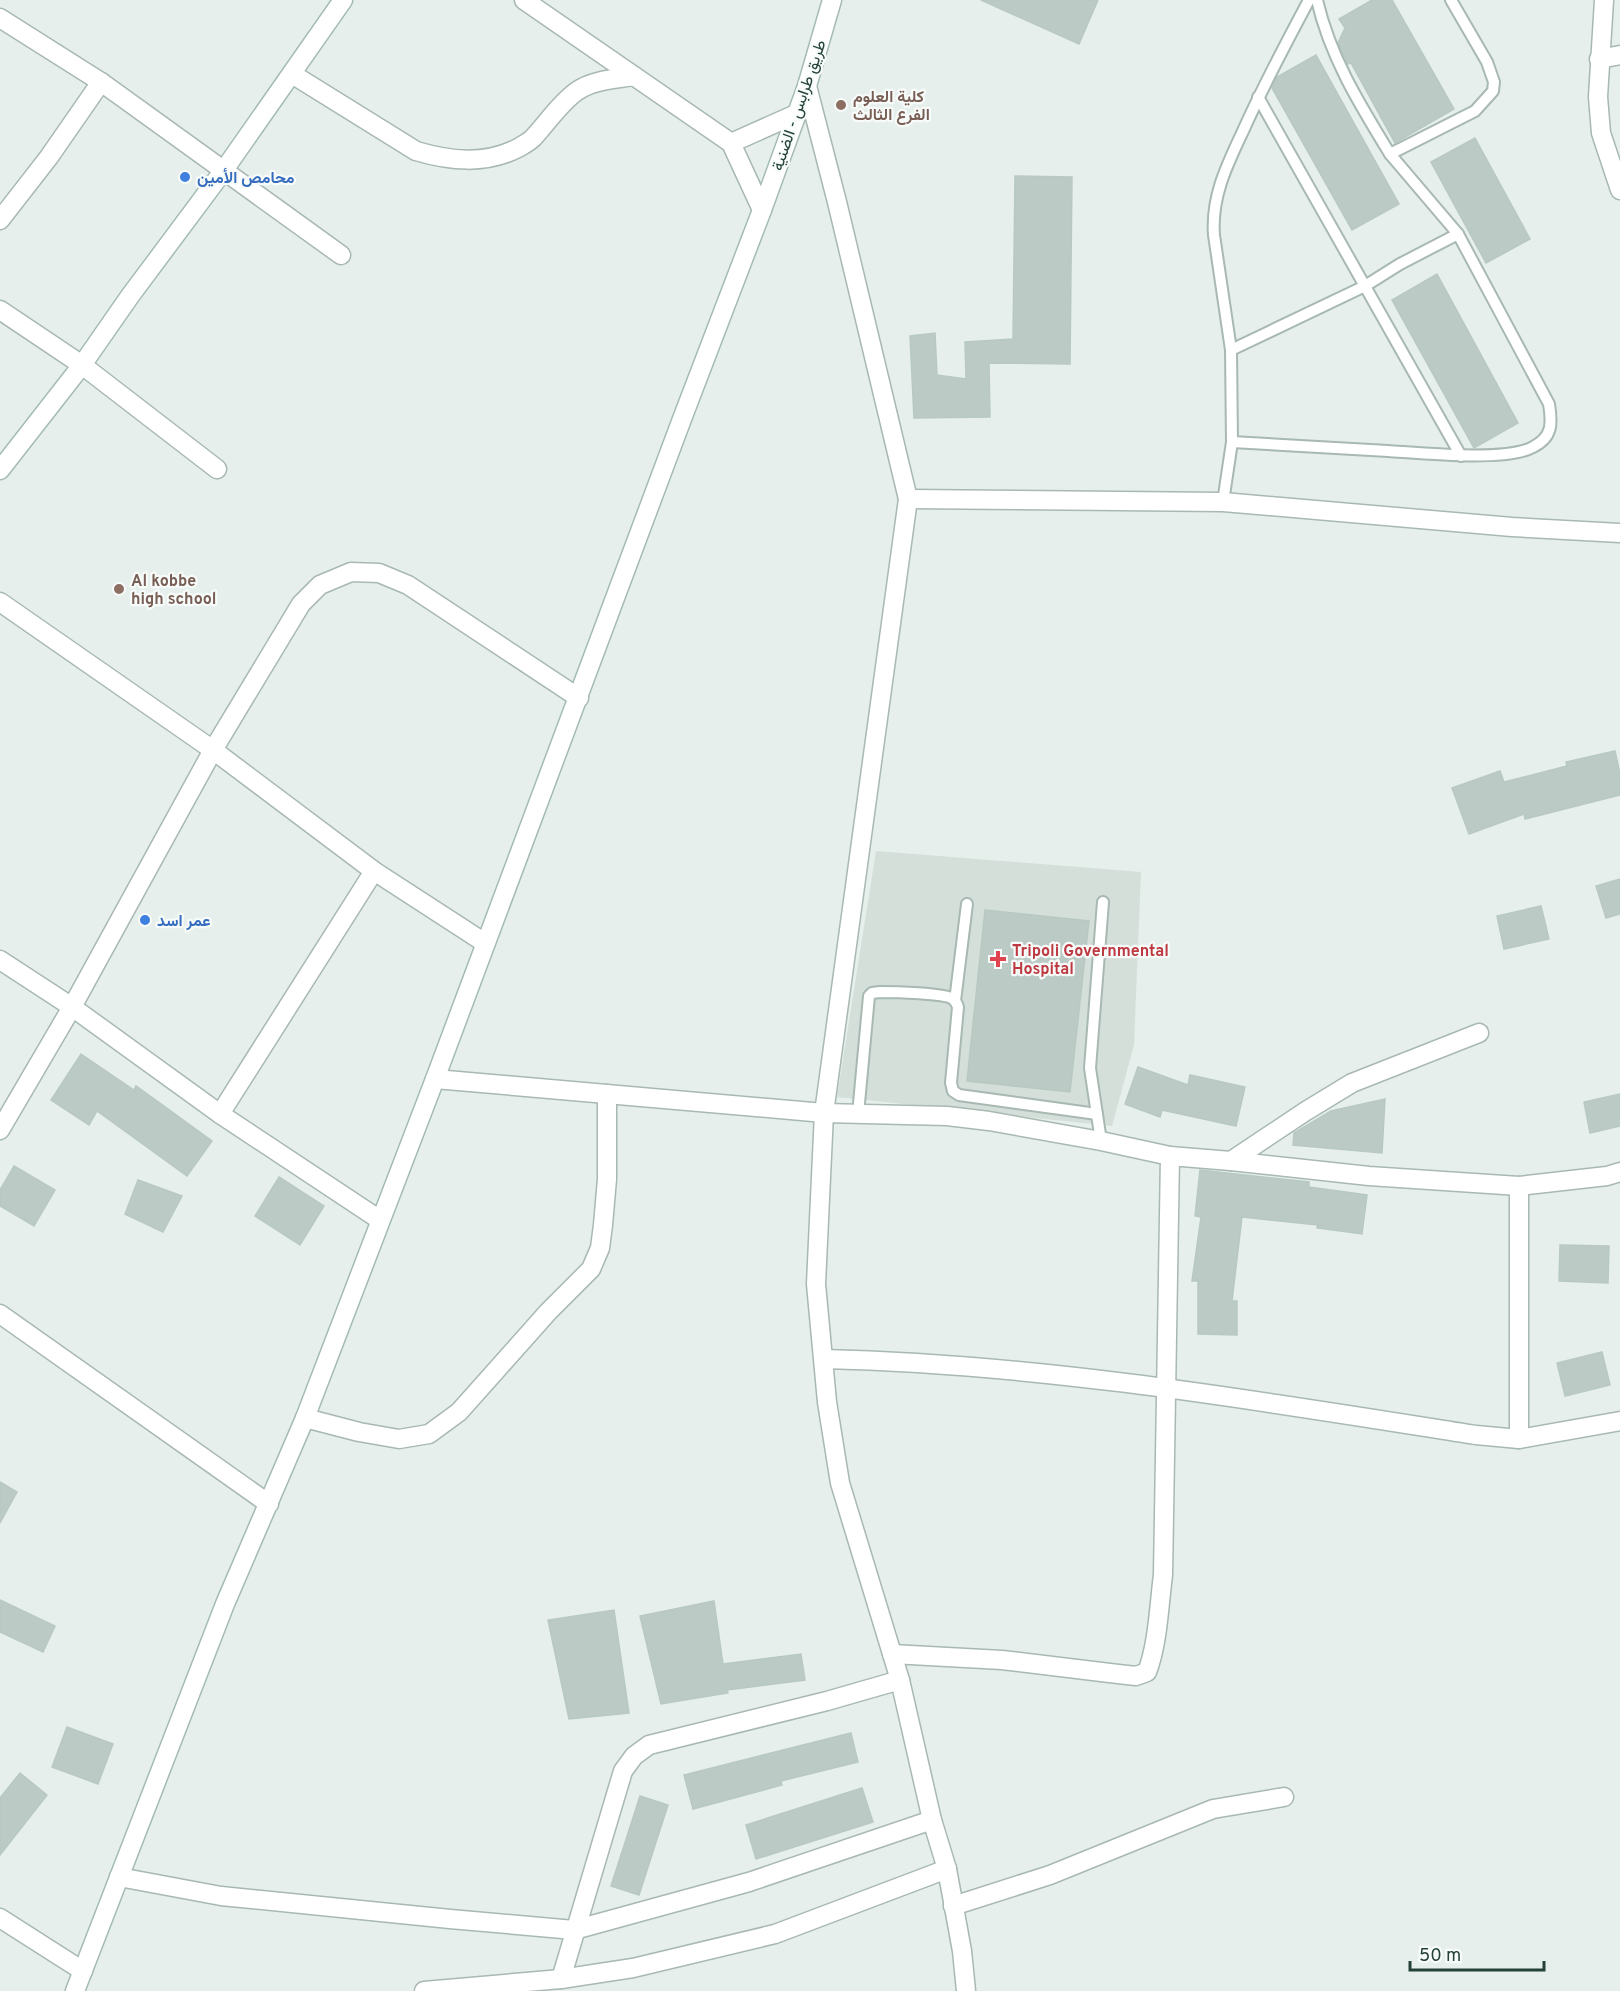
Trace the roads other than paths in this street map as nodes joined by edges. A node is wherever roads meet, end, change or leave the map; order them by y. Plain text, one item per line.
1 (343, 0) edge
2 (524, 0) edge
3 (832, 0) edge
4 (1309, 0) edge
5 (1317, 0) edge
6 (1451, 0) edge
7 (1604, 0) edge
8 (0, 18) edge
9 (1620, 55) edge
10 (1599, 59) junction
11 (292, 74) junction
12 (634, 76) junction
13 (101, 82) junction
14 (807, 86) junction
15 (1258, 97) junction
16 (796, 114) junction
17 (731, 143) junction
18 (1390, 154) junction
19 (224, 170) junction
20 (1620, 190) edge
21 (762, 210) junction
22 (0, 220) edge
23 (1458, 234) junction
24 (341, 255) dead end
25 (1365, 286) junction
26 (0, 310) edge
27 (1231, 350) junction
28 (82, 365) junction
29 (1232, 442) junction
30 (1461, 456) junction
31 (217, 469) dead end
32 (0, 470) edge
33 (908, 499) junction
34 (1223, 502) junction
35 (1620, 533) edge
36 (0, 602) edge
37 (579, 698) junction
38 (213, 750) junction
39 (374, 871) junction
40 (1103, 902) dead end
41 (967, 904) dead end
42 (485, 943) junction
43 (0, 960) edge
44 (956, 1001) junction
45 (72, 1007) junction
46 (1479, 1033) dead end
47 (435, 1079) junction
48 (607, 1094) junction
49 (824, 1113) junction
50 (220, 1114) junction
51 (858, 1114) junction
52 (1097, 1114) junction
53 (0, 1130) edge
54 (1101, 1141) junction
55 (1170, 1156) junction
56 (1231, 1161) junction
57 (1620, 1172) edge
58 (1519, 1186) junction
59 (380, 1220) junction
60 (0, 1314) edge
61 (824, 1359) junction
62 (1165, 1389) junction
63 (305, 1418) junction
64 (1620, 1421) edge
65 (1519, 1439) junction
66 (269, 1503) junction
67 (892, 1654) junction
68 (900, 1680) junction
69 (1284, 1797) dead end
70 (932, 1820) junction
71 (947, 1869) junction
72 (119, 1877) junction
73 (953, 1906) junction
74 (0, 1918) edge
75 (574, 1930) junction
76 (83, 1971) junction
77 (561, 1979) junction
78 (75, 1991) edge
79 (424, 1991) edge
80 (966, 1991) edge

1 - 11 street
2 - 12 street
3 - 14 street, طريق طرابس - الضنية
4 - 15 lane
5 - 18 lane
6 - 18 lane
7 - 10 street
8 - 13 street
9 - 10 street
10 - 20 street
11 - 12 street
11 - 19 street
12 - 17 street
13 - 19 street
13 - 22 street
14 - 16 street, طريق طرابس - الضنية
14 - 33 street
15 - 25 lane
15 - 27 lane
16 - 17 street
16 - 21 street, طريق طرابس - الضنية
17 - 21 street
18 - 23 lane
19 - 24 street
19 - 28 street
21 - 37 street, طريق طرابس - الضنية
23 - 25 lane
23 - 30 lane
25 - 27 lane
25 - 30 lane
26 - 28 street
27 - 29 lane
28 - 31 street
28 - 32 street
29 - 30 lane
29 - 34 lane
33 - 34 street
33 - 49 street
34 - 35 street
36 - 38 street
37 - 38 street
37 - 42 street, طريق طرابس - الضنية
38 - 39 street
38 - 45 street
39 - 42 street
39 - 50 street
40 - 52 lane
41 - 44 lane
42 - 47 street, طريق طرابس - الضنية
43 - 45 street
44 - 51 lane
44 - 52 lane
45 - 50 street
45 - 53 street
46 - 56 street
47 - 48 street
47 - 59 street, طريق طرابس - الضنية
48 - 49 street
48 - 63 street
49 - 51 street
49 - 61 street
50 - 59 street
51 - 54 street
52 - 54 lane
54 - 55 street
55 - 56 street
55 - 62 street
56 - 58 street
57 - 58 street
58 - 65 street
59 - 63 street, طريق طرابس - الضنية
60 - 66 street
61 - 62 street
61 - 67 street
62 - 65 street
62 - 67 street
63 - 66 street, طريق طرابس - الضنية
64 - 65 street
66 - 72 street, طريق طرابس - الضنية
67 - 68 street
68 - 70 street
68 - 75 street
69 - 73 street
70 - 71 street
70 - 75 street
71 - 73 street
71 - 77 street
72 - 75 street
72 - 76 street, طريق طرابس - الضنية
73 - 80 street
74 - 76 street
75 - 77 street
76 - 78 street, طريق طرابس - الضنية
77 - 79 street

